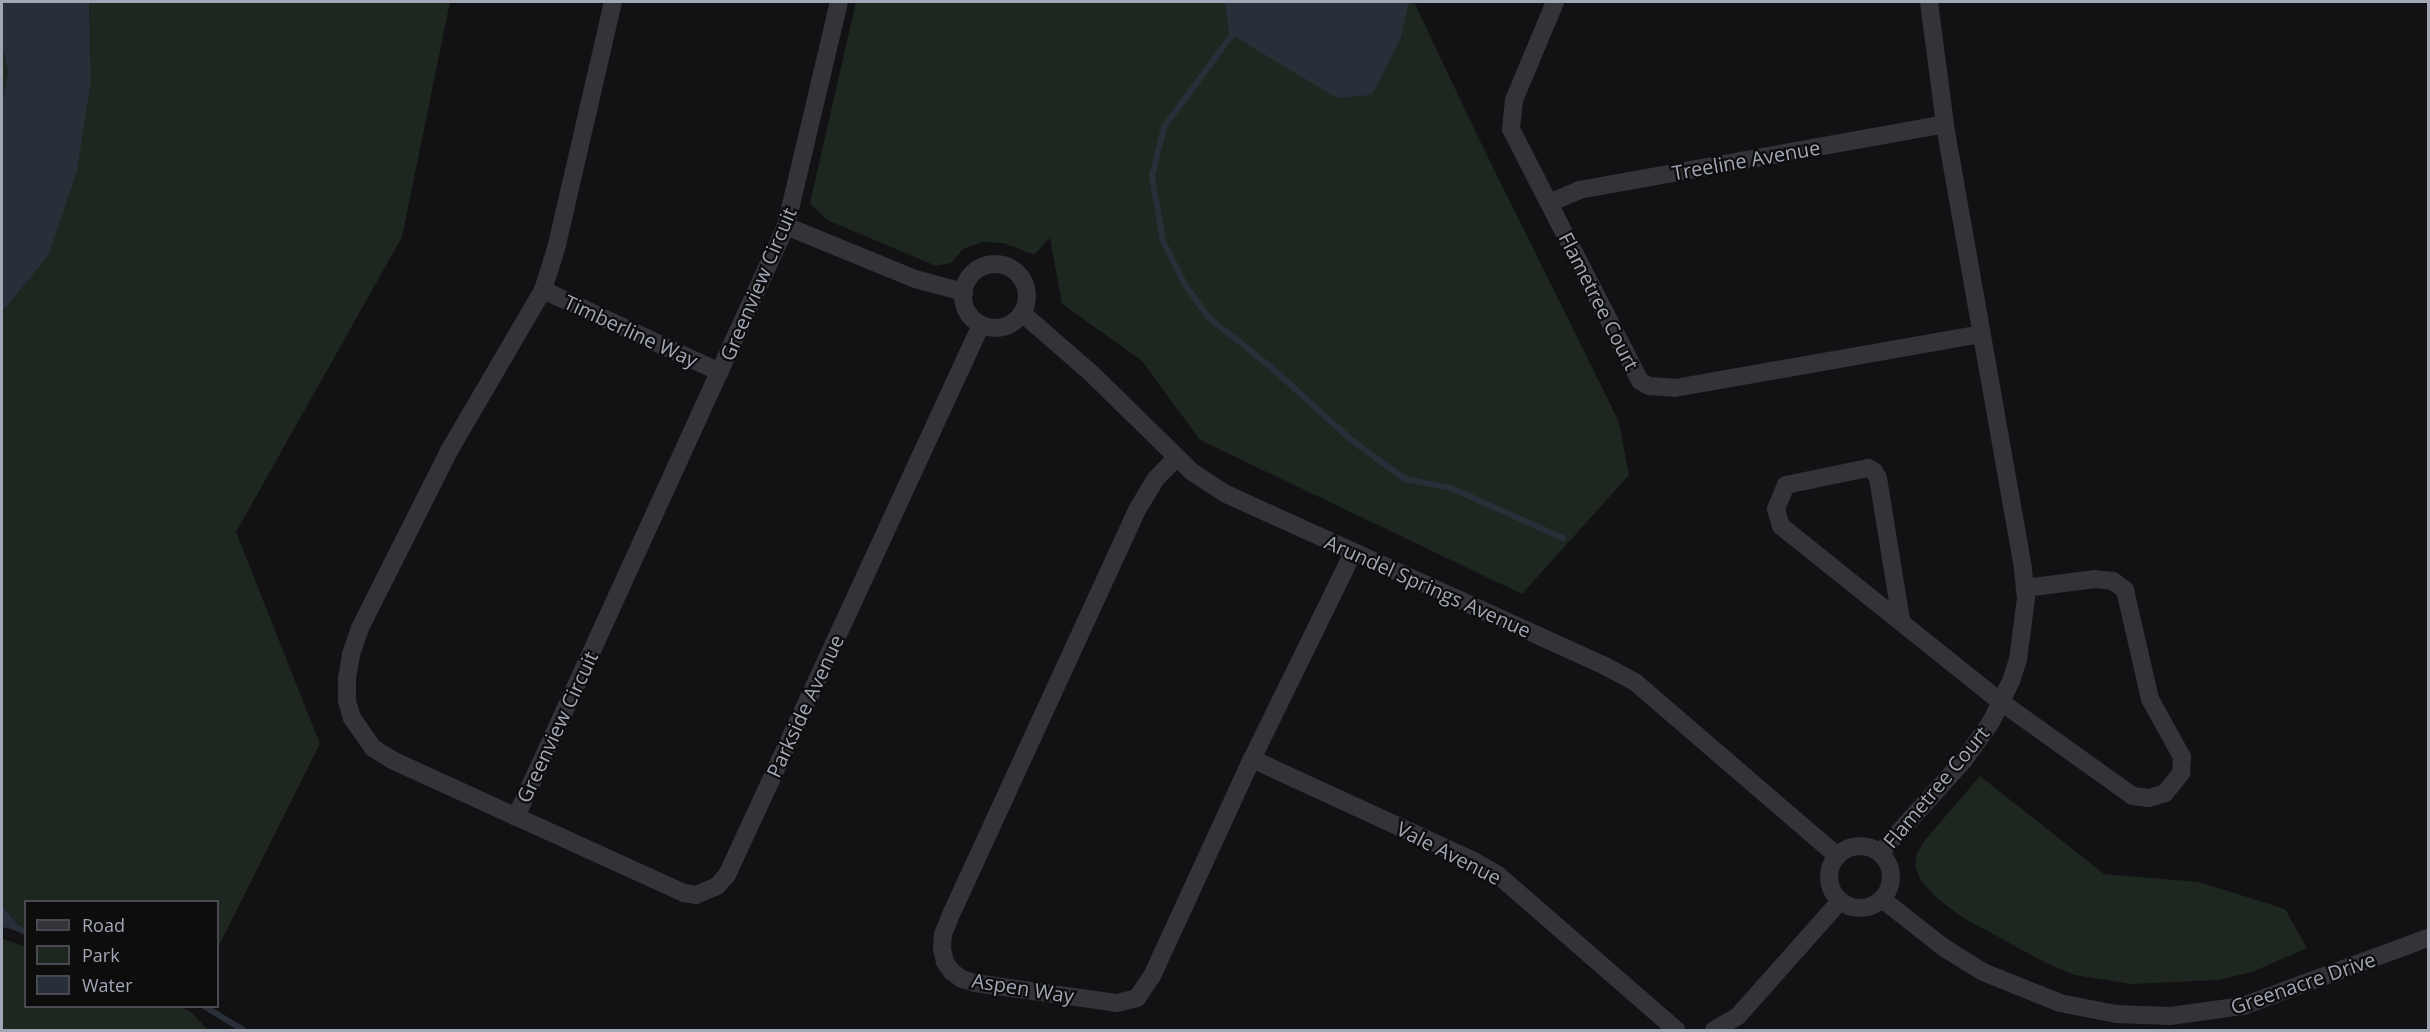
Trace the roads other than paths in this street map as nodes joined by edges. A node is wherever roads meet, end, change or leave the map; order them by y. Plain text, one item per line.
1 (614, 2) edge
2 (839, 2) edge
3 (1556, 2) edge
4 (1929, 2) edge
5 (1945, 124) junction
6 (1549, 203) junction
7 (786, 226) junction
8 (543, 290) junction
9 (964, 292) junction
10 (1022, 313) junction
11 (981, 325) junction
12 (1981, 334) junction
13 (720, 372) junction
14 (1176, 458) junction
15 (1353, 554) junction
16 (2025, 588) junction
17 (1901, 620) junction
18 (2001, 702) junction
19 (1252, 759) junction
20 (516, 817) junction
21 (1880, 854) junction
22 (1837, 856) junction
23 (1882, 898) junction
24 (1840, 902) junction
25 (2428, 938) edge
26 (1676, 1030) edge
27 (1714, 1030) edge

1 - 8 street, Greenview Circuit
2 - 7 street, Greenview Circuit
3 - 6 street, Flametree Court
4 - 5 street, Flametree Court
5 - 6 street, Treeline Avenue
5 - 12 street, Flametree Court
6 - 12 street, Flametree Court
7 - 9 street
7 - 13 street, Greenview Circuit
8 - 13 street, Timberline Way
8 - 20 street, Greenview Circuit
9 - 10 street
9 - 11 street
10 - 11 street
10 - 14 street, Arundel Springs Avenue
11 - 20 street, Parkside Avenue
12 - 16 street, Flametree Court
13 - 20 street, Greenview Circuit
14 - 15 street, Arundel Springs Avenue
14 - 19 street, Aspen Way
15 - 19 street, Aspen Way
15 - 22 street, Arundel Springs Avenue
16 - 18 street, Flametree Court
16 - 18 street
17 - 17 street
17 - 18 street
18 - 21 street, Flametree Court
19 - 26 street, Vale Avenue
21 - 22 street
21 - 23 street
22 - 24 street
23 - 24 street
23 - 25 street, Greenacre Drive
24 - 27 street

